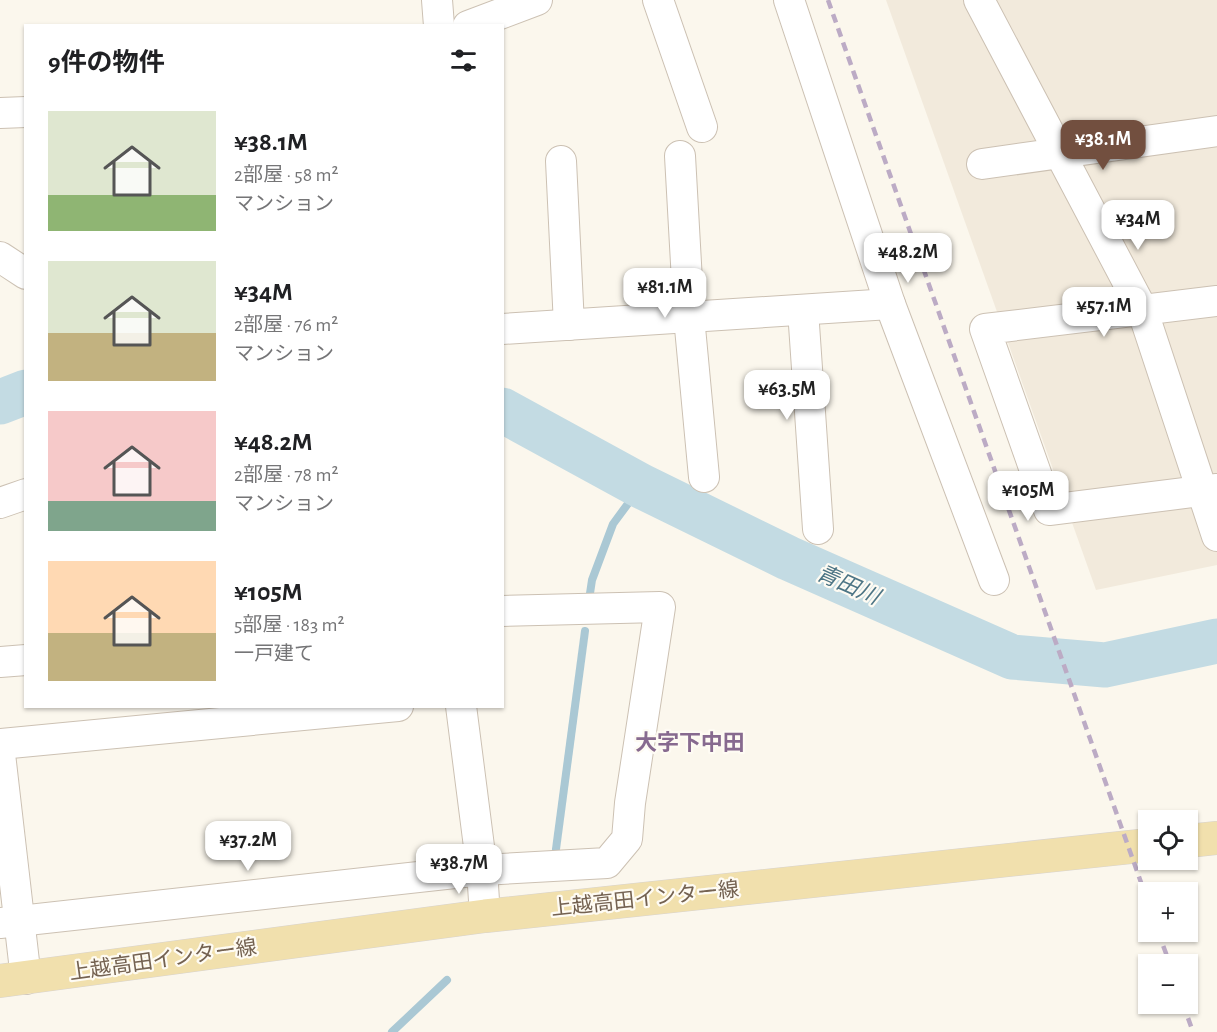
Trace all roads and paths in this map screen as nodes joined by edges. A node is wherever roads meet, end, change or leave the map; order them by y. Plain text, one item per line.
1 (437, 0) edge
2 (537, 0) edge
3 (658, 0) edge
4 (789, 0) edge
5 (979, 0) edge
6 (439, 24) edge
7 (473, 24) edge
8 (24, 112) edge
9 (0, 113) edge
10 (702, 127) dead end
11 (1217, 131) edge
12 (1059, 153) junction
13 (680, 156) dead end
14 (561, 161) dead end
15 (982, 164) dead end
16 (0, 256) edge
17 (24, 273) edge
18 (1217, 301) edge
19 (890, 304) junction
20 (1142, 309) junction
21 (803, 310) junction
22 (689, 317) junction
23 (569, 325) junction
24 (504, 329) edge
25 (704, 477) dead end
26 (1209, 490) edge
27 (24, 495) edge
28 (0, 503) edge
29 (818, 529) dead end
30 (1217, 536) edge
31 (994, 580) dead end
32 (504, 611) edge
33 (24, 660) edge
34 (0, 662) edge
35 (377, 708) edge
36 (461, 708) edge
37 (0, 744) edge
38 (0, 754) edge
39 (1217, 838) edge
40 (1198, 840) edge
41 (1138, 846) edge
42 (482, 870) junction
43 (485, 916) junction
44 (10, 922) edge
45 (13, 980) edge

1 - 6 street
2 - 7 street
3 - 10 street
4 - 19 street
5 - 12 street
8 - 9 street
11 - 12 street
12 - 15 street
12 - 20 street
13 - 22 street
14 - 23 street
16 - 17 street
18 - 20 street
19 - 21 street
19 - 31 street
20 - 26 street
20 - 26 street
21 - 22 street
21 - 29 street
22 - 23 street
22 - 25 street
23 - 24 street
26 - 30 street
27 - 28 street
32 - 42 street
33 - 34 street
35 - 37 street
36 - 42 street
38 - 44 street
39 - 40 main road
41 - 43 main road, 上越高田インター線
42 - 43 street
42 - 44 street
43 - 45 main road, 上越高田インター線
44 - 45 street

